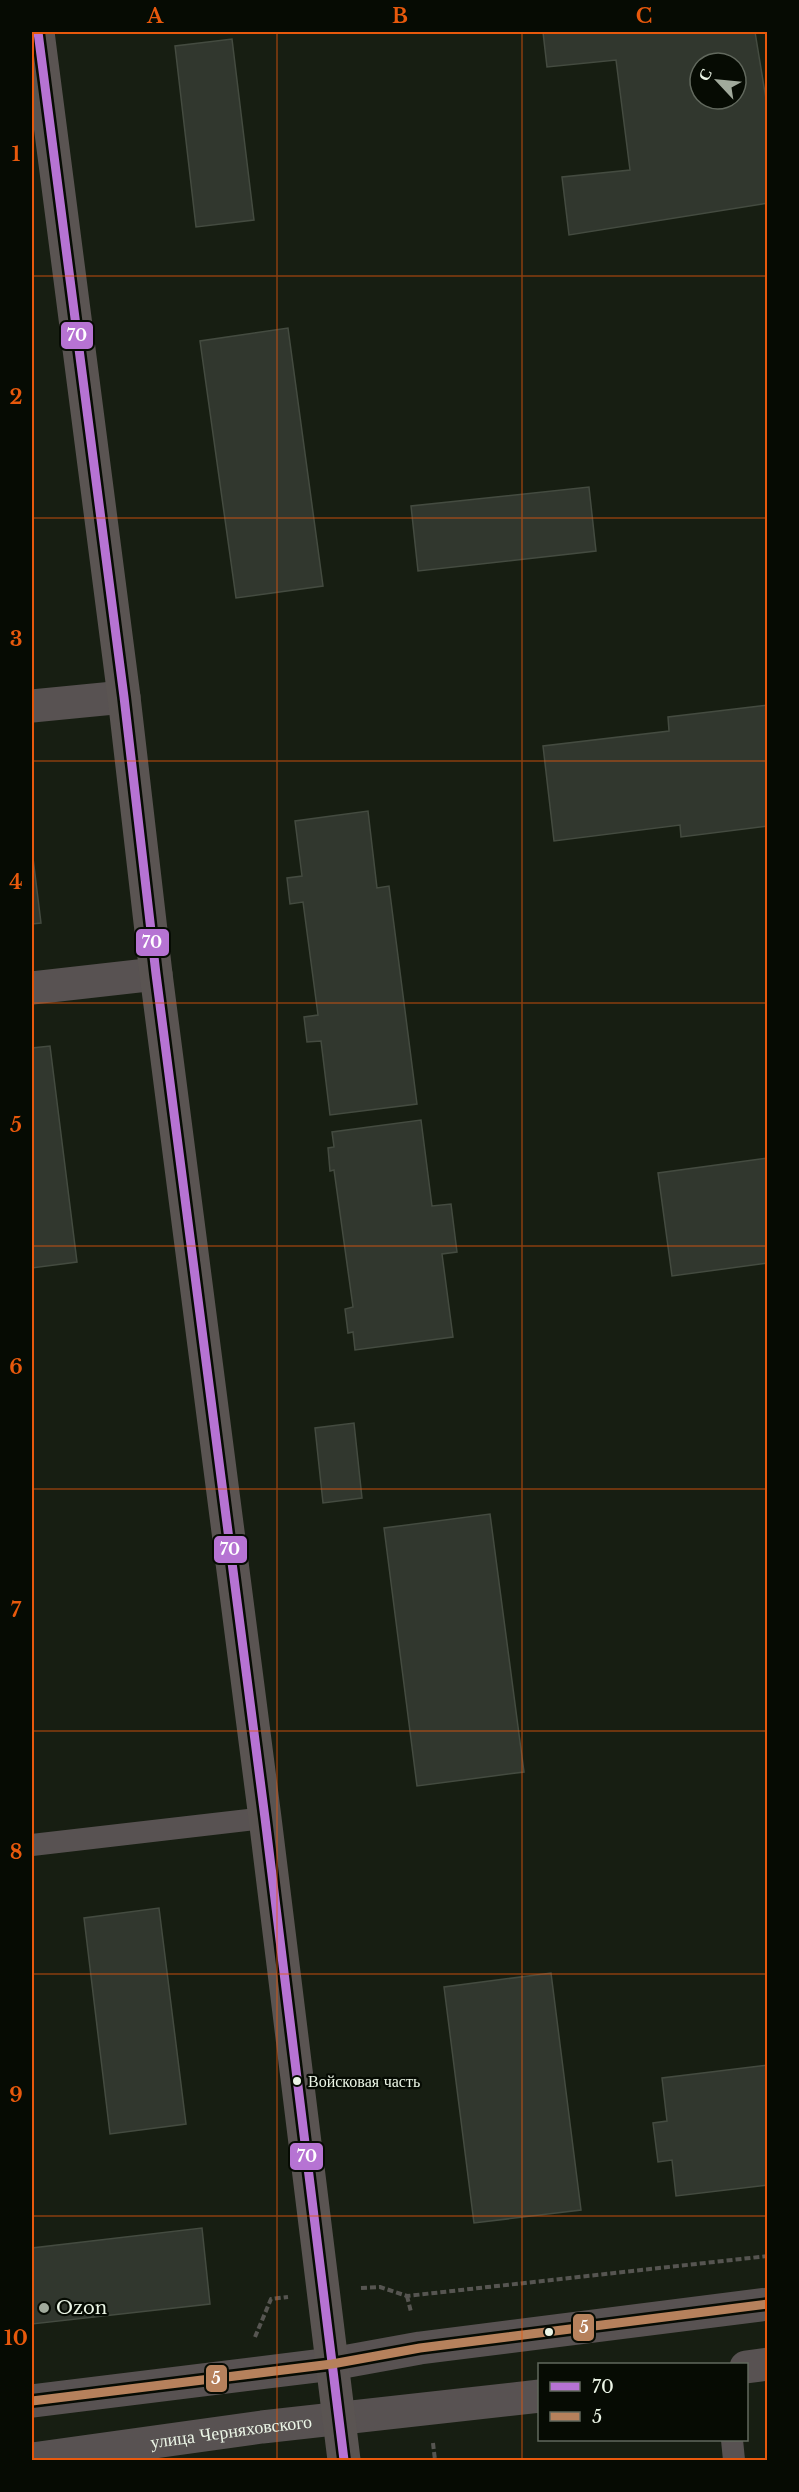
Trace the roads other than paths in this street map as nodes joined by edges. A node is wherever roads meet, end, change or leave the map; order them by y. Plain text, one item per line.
1 (38, 32) edge
2 (124, 697) junction
3 (32, 706) edge
4 (156, 974) junction
5 (32, 988) edge
6 (265, 1818) junction
7 (32, 1845) edge
8 (768, 2304) edge
9 (332, 2364) junction
10 (768, 2364) edge
11 (748, 2367) edge
12 (538, 2396) edge
13 (32, 2401) edge
14 (339, 2418) junction
15 (732, 2441) edge
16 (32, 2459) edge
17 (344, 2460) edge
18 (734, 2460) edge

1 - 2 main road
2 - 3 street
2 - 4 main road
4 - 5 street
4 - 6 main road
6 - 7 lane
6 - 9 main road
8 - 9 street
9 - 13 street
9 - 14 main road
10 - 11 street
12 - 14 street, улица Черняховского
14 - 16 street, улица Черняховского
14 - 17 main road
15 - 18 lane

